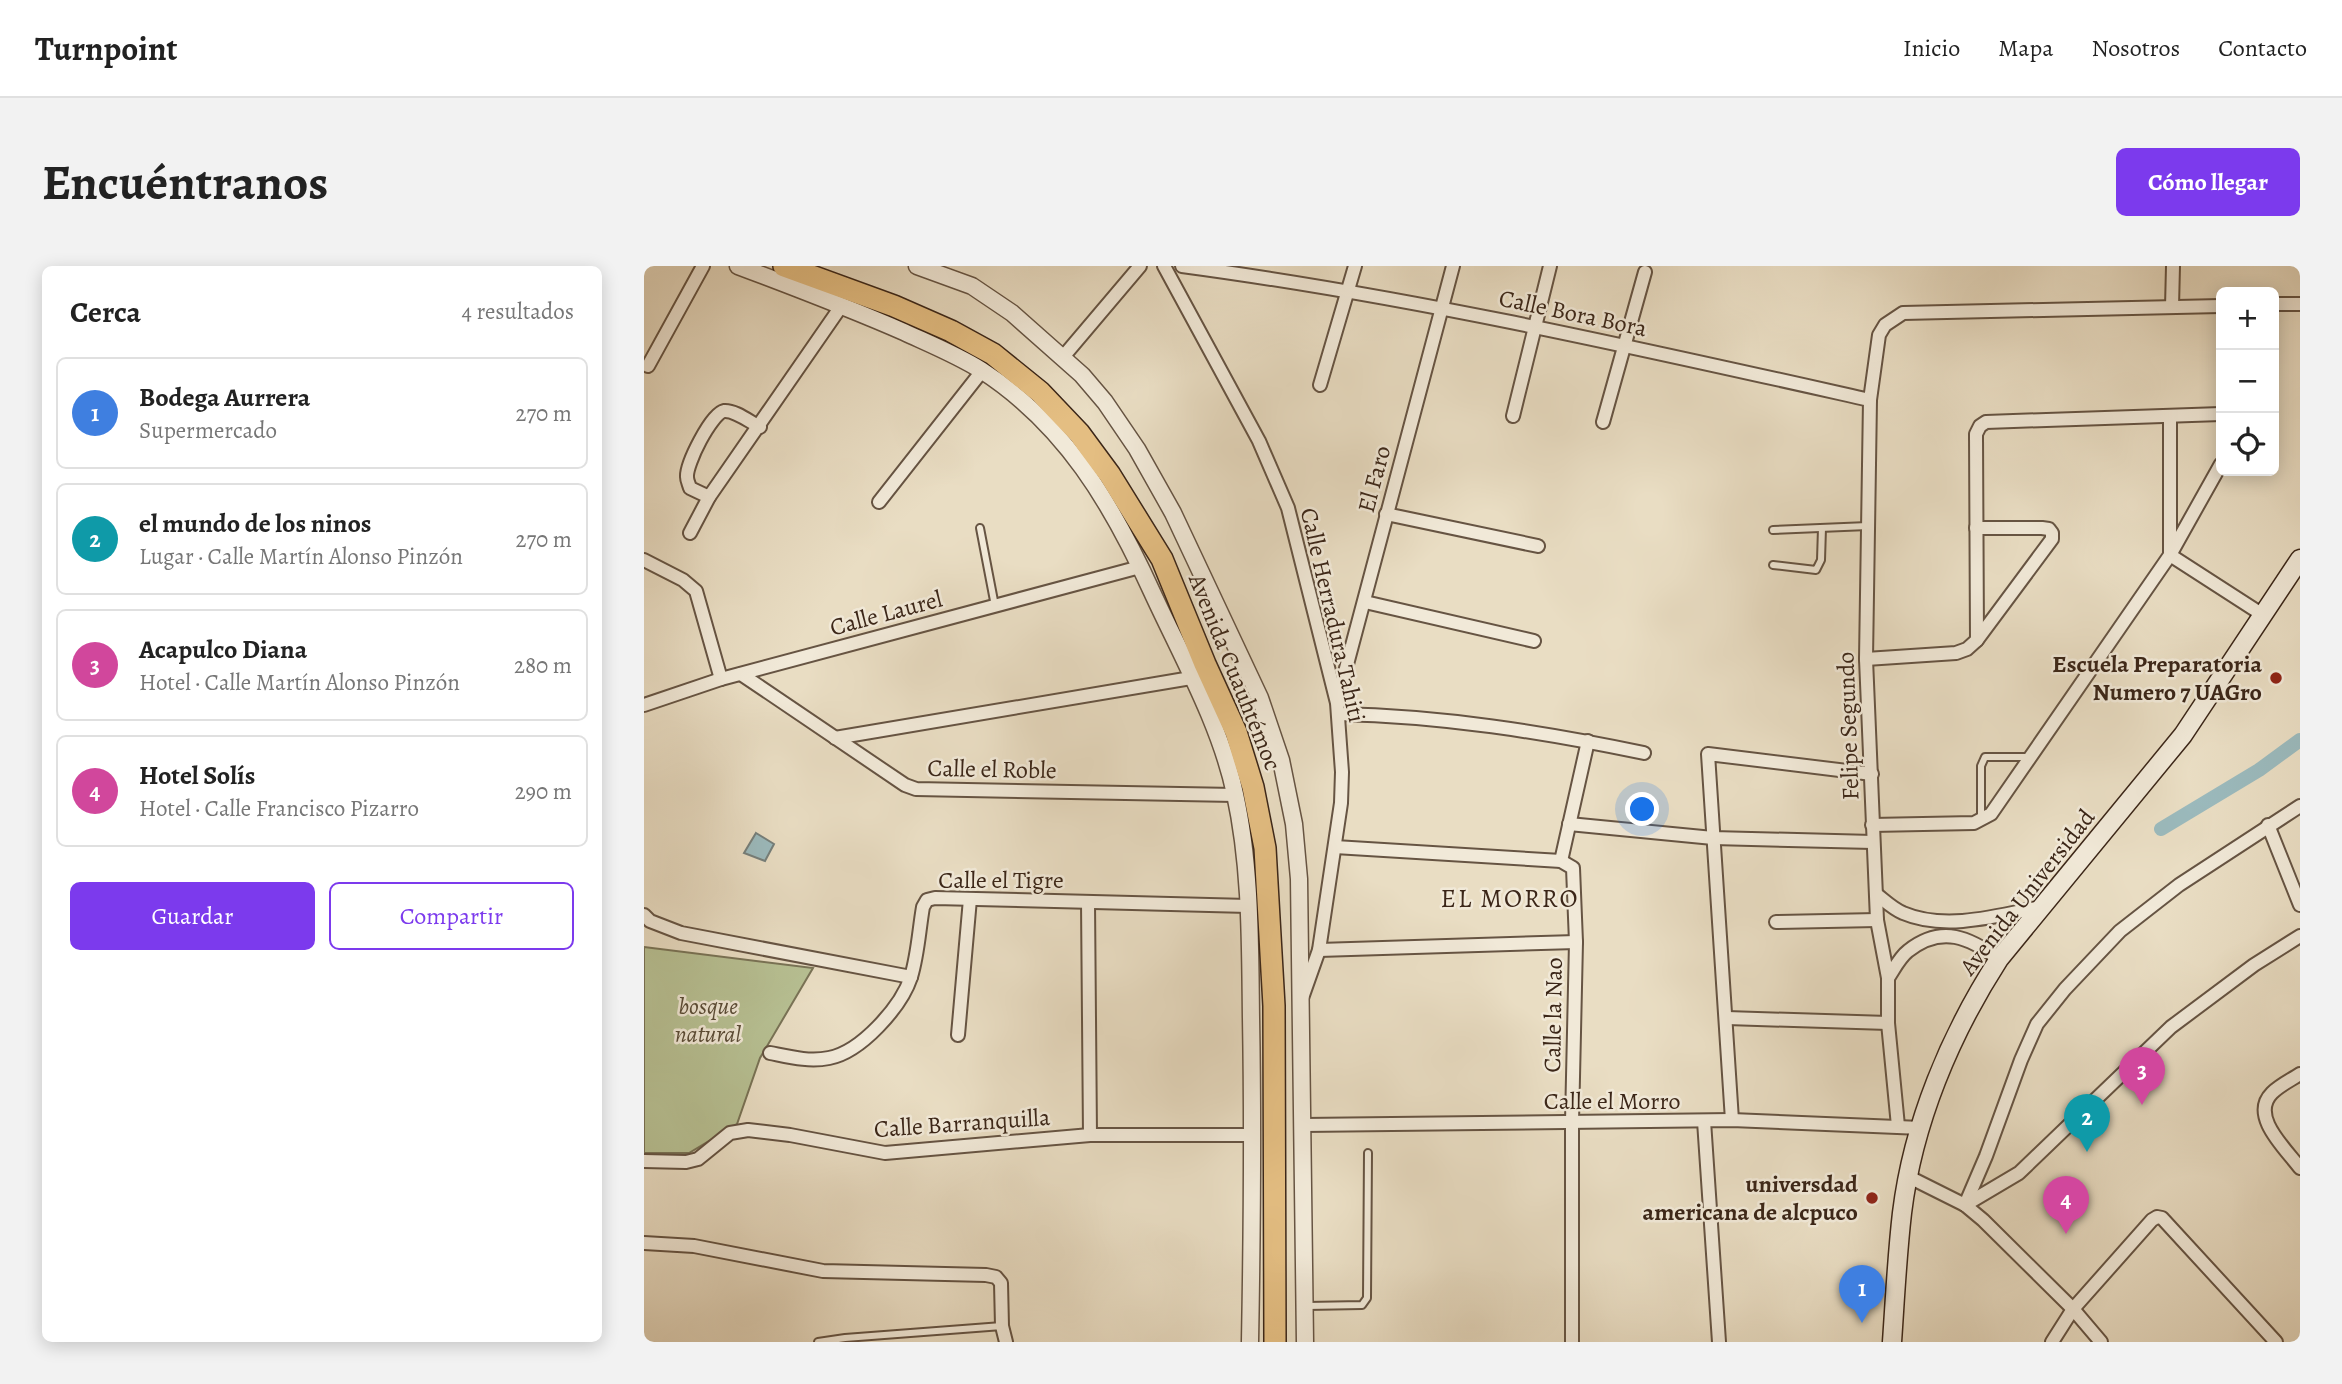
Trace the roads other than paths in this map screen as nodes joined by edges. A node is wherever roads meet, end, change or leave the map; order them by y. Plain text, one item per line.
1 (703, 266) edge
2 (738, 266) edge
3 (784, 266) edge
4 (825, 266) edge
5 (917, 266) edge
6 (1140, 266) edge
7 (1164, 266) edge
8 (1182, 266) edge
9 (1355, 266) edge
10 (1453, 266) edge
11 (1550, 266) edge
12 (2173, 266) edge
13 (1256, 271) edge
14 (1645, 272) dead end
15 (1349, 290) junction
16 (2279, 304) edge
17 (2300, 304) edge
18 (842, 305) junction
19 (2216, 306) edge
20 (1442, 307) junction
21 (2172, 307) junction
22 (1535, 326) junction
23 (1625, 345) junction
24 (1063, 357) junction
25 (648, 366) dead end
26 (982, 371) junction
27 (1320, 385) dead end
28 (1870, 400) junction
29 (2216, 414) edge
30 (1513, 416) dead end
31 (2170, 416) junction
32 (1603, 422) dead end
33 (760, 427) junction
34 (2216, 473) edge
35 (709, 497) junction
36 (879, 502) dead end
37 (1386, 514) junction
38 (1868, 526) junction
39 (1976, 527) junction
40 (980, 528) dead end
41 (1822, 528) junction
42 (1773, 530) dead end
43 (690, 533) dead end
44 (1538, 546) dead end
45 (2171, 555) junction
46 (2300, 559) edge
47 (646, 562) edge
48 (1773, 565) dead end
49 (1140, 567) junction
50 (1365, 602) junction
51 (996, 606) junction
52 (2263, 615) junction
53 (1977, 640) junction
54 (1534, 641) dead end
55 (1866, 659) junction
56 (741, 674) junction
57 (1191, 678) junction
58 (721, 679) junction
59 (644, 705) edge
60 (1338, 708) junction
61 (835, 738) junction
62 (1588, 741) junction
63 (1644, 753) dead end
64 (2031, 757) junction
65 (1872, 774) junction
66 (1236, 794) junction
67 (2300, 806) edge
68 (1982, 820) junction
69 (1569, 824) junction
70 (1872, 825) junction
71 (2268, 825) junction
72 (1713, 838) junction
73 (1873, 842) junction
74 (1335, 847) junction
75 (1561, 861) junction
76 (1876, 894) junction
77 (970, 899) junction
78 (1088, 902) junction
79 (2300, 905) edge
80 (1248, 906) junction
81 (2041, 907) junction
82 (644, 915) edge
83 (1877, 920) junction
84 (1776, 922) dead end
85 (1941, 922) junction
86 (1941, 936) junction
87 (2300, 936) edge
88 (1576, 942) junction
89 (1319, 950) junction
90 (2000, 959) junction
91 (911, 977) junction
92 (1888, 978) junction
93 (1302, 999) junction
94 (1727, 1018) junction
95 (1888, 1023) junction
96 (958, 1035) dead end
97 (770, 1053) dead end
98 (2300, 1074) edge
99 (1704, 1121) junction
100 (1732, 1121) junction
101 (1572, 1122) junction
102 (1303, 1125) junction
103 (1898, 1126) junction
104 (1921, 1128) junction
105 (1090, 1135) junction
106 (1253, 1135) junction
107 (1368, 1153) dead end
108 (644, 1161) edge
109 (2300, 1168) edge
110 (1909, 1177) junction
111 (1965, 1205) junction
112 (644, 1243) edge
113 (1305, 1306) junction
114 (2073, 1309) junction
115 (1002, 1326) junction
116 (818, 1342) edge
117 (1006, 1342) edge
118 (1251, 1342) edge
119 (1275, 1342) edge
120 (1287, 1342) edge
121 (1305, 1342) edge
122 (1572, 1342) edge
123 (1719, 1342) edge
124 (1892, 1342) edge
125 (2052, 1342) edge
126 (2101, 1342) edge
127 (2276, 1342) edge

1 - 25 street
2 - 18 street
3 - 119 main road, Avenida Cuauhtémoc
4 - 120 main road, Avenida Cuauhtémoc
5 - 24 street
6 - 24 street
7 - 60 street, Calle Herradura Tahiti
8 - 13 street, Calle Bora Bora
9 - 15 street
10 - 20 street, El Faro
11 - 22 street
12 - 21 street
13 - 15 street, Calle Bora Bora
14 - 23 street
15 - 20 street, Calle Bora Bora
15 - 27 street
16 - 17 street
18 - 26 street
18 - 33 street
19 - 21 street
20 - 22 street, Calle Bora Bora
20 - 37 street, El Faro
21 - 28 street, Felipe Segundo
22 - 23 street, Calle Bora Bora
22 - 30 street
23 - 28 street, Calle Bora Bora
23 - 32 street
24 - 93 street
26 - 36 street
26 - 49 street
28 - 38 street, Felipe Segundo
29 - 31 street
31 - 39 street
31 - 45 street
33 - 35 street
33 - 35 street
34 - 45 street
35 - 43 street
37 - 44 street
37 - 50 street, El Faro
38 - 41 lane
38 - 55 street, Felipe Segundo
39 - 53 street
39 - 53 street
40 - 51 lane
41 - 42 lane
41 - 48 lane
45 - 52 street
45 - 64 street
46 - 52 main road, Avenida Universidad
47 - 58 street
49 - 51 street, Calle Laurel
49 - 57 street
50 - 54 street
50 - 60 street, El Faro
51 - 56 street, Calle Laurel
52 - 81 main road, Avenida Universidad
53 - 55 street
55 - 65 street, Felipe Segundo
56 - 58 street, Calle Laurel
56 - 61 street, Calle el Roble
57 - 61 street
57 - 66 street
58 - 59 street, Calle Laurel
60 - 62 street
60 - 74 street, Calle Herradura Tahiti
61 - 66 street, Calle el Roble
62 - 63 street
62 - 69 street
64 - 68 street
64 - 68 lane
65 - 70 street, Felipe Segundo
65 - 72 street
66 - 80 street
67 - 71 street
68 - 70 street
69 - 72 street
69 - 75 street
70 - 73 street, Felipe Segundo
71 - 79 street
71 - 111 street
72 - 73 street
72 - 94 street
73 - 76 street, Felipe Segundo
74 - 75 street
74 - 89 street, Calle Herradura Tahiti
75 - 88 street, Calle la Nao
76 - 83 street, Felipe Segundo
76 - 85 street
77 - 78 street, Calle el Tigre
77 - 91 street, Calle el Tigre
77 - 96 street
78 - 80 street, Calle el Tigre
78 - 105 street
80 - 106 street
81 - 85 street
81 - 90 main road, Avenida Universidad
82 - 91 street
83 - 84 street
83 - 92 street, Felipe Segundo
85 - 86 street
86 - 90 street
86 - 92 street
87 - 111 street
88 - 89 street
88 - 101 street, Calle la Nao
89 - 93 street, Calle Herradura Tahiti
90 - 104 main road, Avenida Universidad
91 - 97 street, Calle el Tigre
92 - 95 street, Felipe Segundo
93 - 102 street
94 - 95 street
94 - 100 street
95 - 103 street, Felipe Segundo
98 - 109 street
99 - 100 street, Calle el Morro
99 - 101 street, Calle el Morro
99 - 123 street
100 - 103 street, Calle el Morro
101 - 102 street, Calle el Morro
101 - 122 street, Calle la Nao
102 - 113 street
103 - 104 street, Calle el Morro
104 - 110 main road, Avenida Universidad
105 - 106 street, Calle Barranquilla
105 - 108 street, Calle Barranquilla
106 - 118 street
107 - 113 lane
110 - 111 street
110 - 124 main road, Avenida Universidad
111 - 114 street
112 - 115 street
113 - 121 street
114 - 125 street
114 - 126 street
114 - 127 street
115 - 116 lane
115 - 117 street

